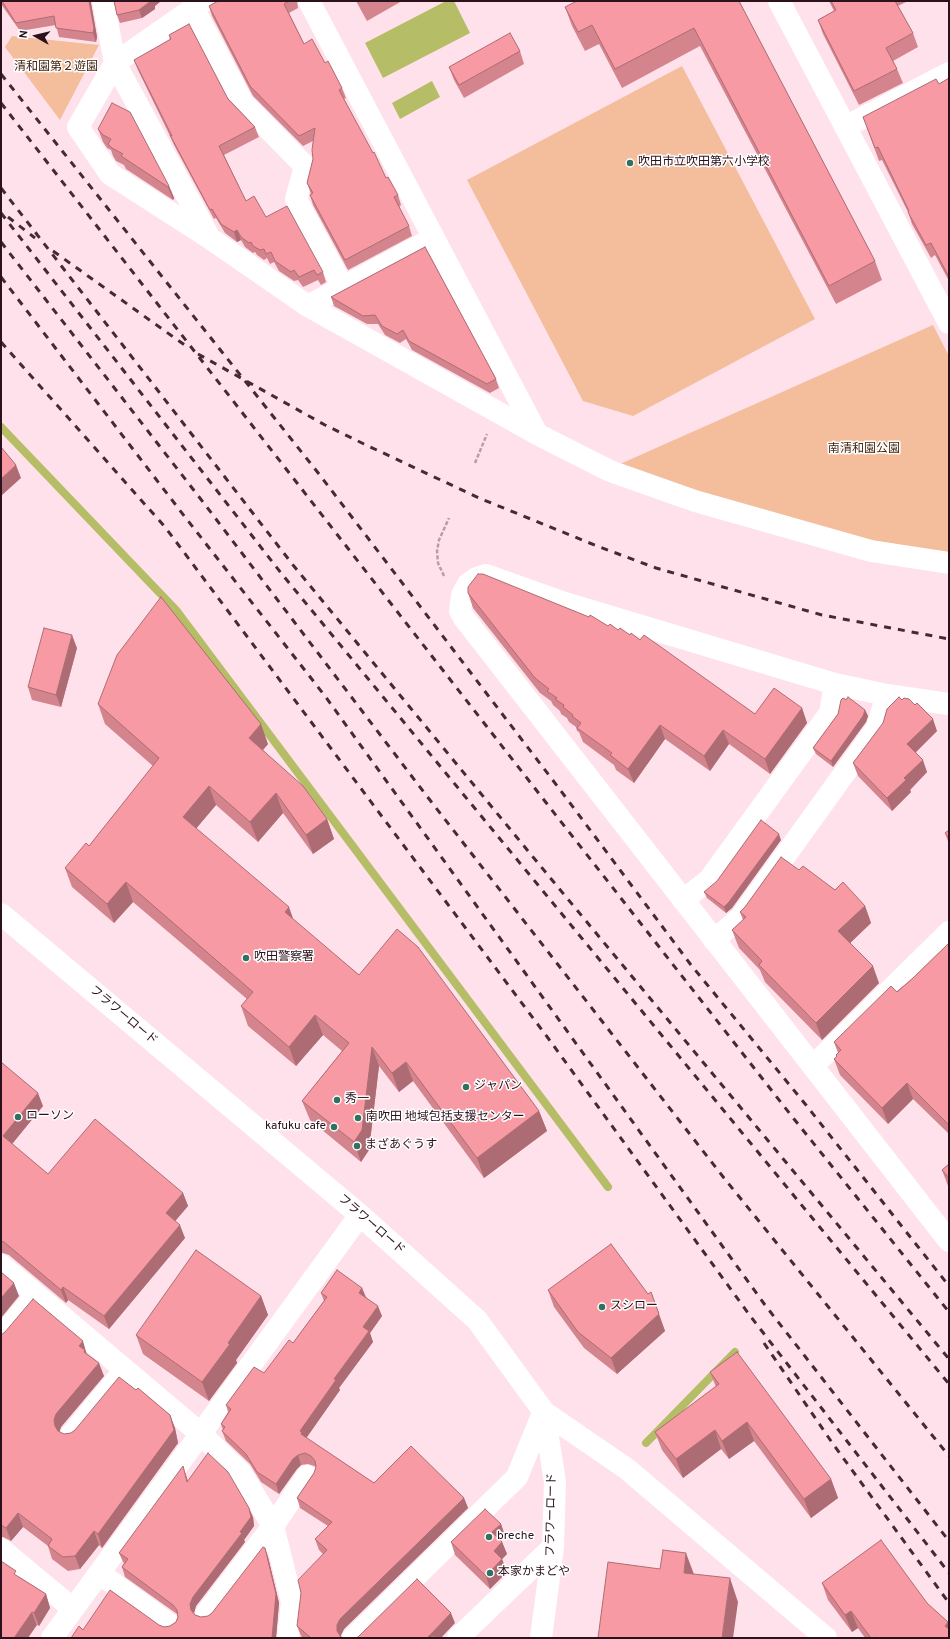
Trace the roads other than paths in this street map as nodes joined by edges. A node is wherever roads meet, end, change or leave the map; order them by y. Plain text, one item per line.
1 (103, 1) edge
2 (309, 1) edge
3 (779, 1) edge
4 (199, 5) edge
5 (115, 63) junction
6 (949, 73) edge
7 (844, 127) junction
8 (208, 236) junction
9 (434, 238) junction
10 (343, 287) junction
11 (308, 306) junction
12 (949, 323) edge
13 (537, 434) junction
14 (949, 564) edge
15 (835, 684) junction
16 (887, 695) junction
17 (949, 704) edge
18 (683, 900) junction
19 (1, 914) edge
20 (949, 932) edge
21 (714, 940) junction
22 (812, 1066) junction
23 (360, 1215) junction
24 (949, 1241) edge
25 (1, 1265) edge
26 (36, 1295) junction
27 (1, 1337) edge
28 (125, 1370) junction
29 (544, 1412) junction
30 (201, 1434) junction
31 (71, 1435) edge
32 (307, 1476) dead end
33 (273, 1526) junction
34 (553, 1547) junction
35 (2, 1551) edge
36 (99, 1573) junction
37 (72, 1608) junction
38 (206, 1614) dead end
39 (169, 1624) dead end
40 (52, 1638) edge
41 (288, 1638) edge
42 (353, 1638) edge
43 (458, 1638) edge
44 (541, 1638) edge
45 (826, 1638) edge

1 - 5 street
2 - 9 street
3 - 7 street
4 - 5 street
4 - 10 street
5 - 8 street
5 - 8 street
6 - 7 street
7 - 12 street
8 - 11 street
9 - 10 street
9 - 13 street
10 - 11 street
11 - 13 street
13 - 14 street
15 - 16 street
15 - 18 street
15 - 18 street
16 - 17 street
16 - 21 street
18 - 21 street
19 - 23 street, フラワーロード
20 - 22 street
21 - 22 street
22 - 24 street
23 - 29 street, フラワーロード
23 - 30 street
25 - 26 street
26 - 27 street
26 - 28 street
28 - 30 street
28 - 31 street
29 - 34 street, フラワーロード
29 - 42 street
29 - 45 street
30 - 33 street
30 - 36 street
32 - 33 street
33 - 38 street
33 - 41 street
34 - 43 street
34 - 44 street, フラワーロード
35 - 37 street
36 - 37 street
36 - 39 street
37 - 40 street

